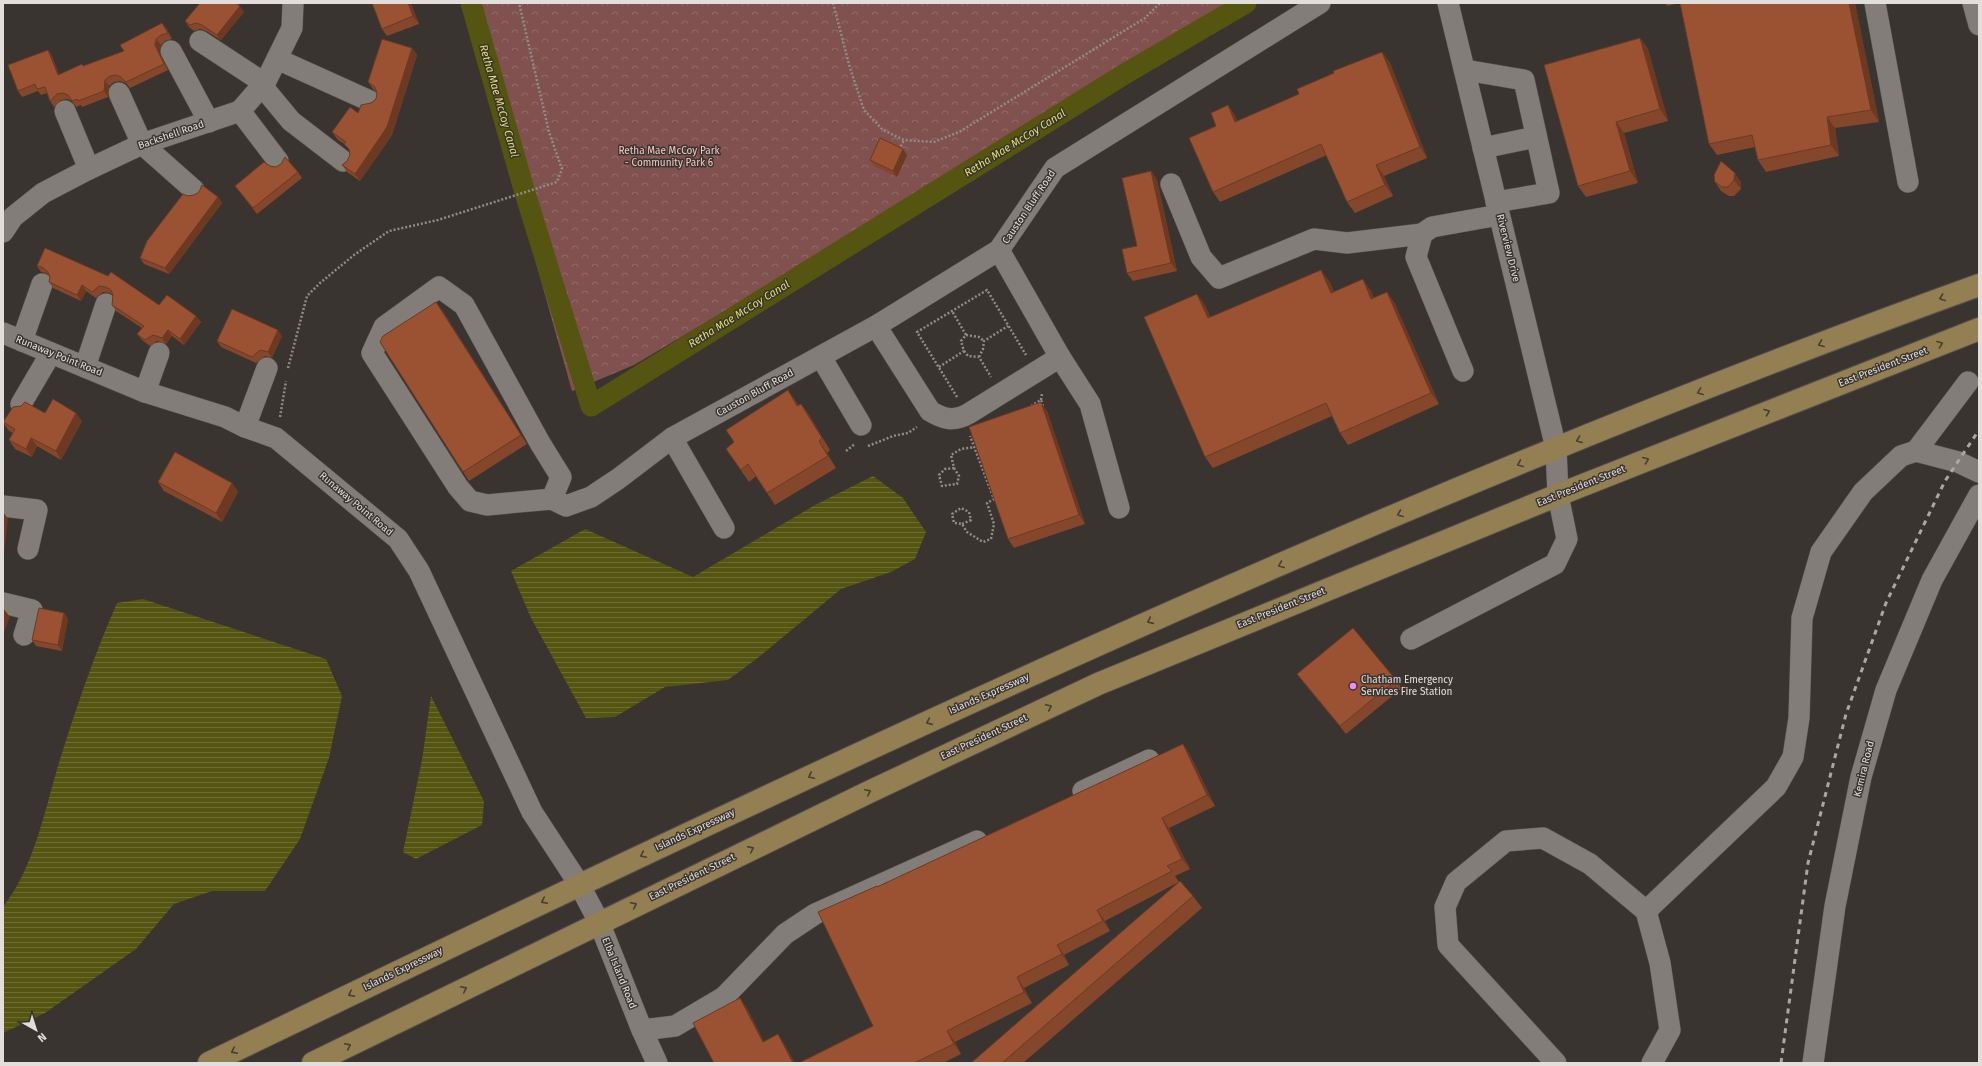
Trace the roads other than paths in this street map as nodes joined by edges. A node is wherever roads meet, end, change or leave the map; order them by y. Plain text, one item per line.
1 (293, 3) edge
2 (1320, 3) edge
3 (1448, 3) edge
4 (1876, 3) edge
5 (1973, 3) edge
6 (1979, 26) edge
7 (200, 41) dead end
8 (171, 51) dead end
9 (277, 58) junction
10 (1465, 70) junction
11 (263, 85) junction
12 (119, 92) dead end
13 (370, 101) dead end
14 (65, 111) dead end
15 (240, 111) junction
16 (210, 122) junction
17 (1536, 137) junction
18 (142, 144) junction
19 (1484, 148) junction
20 (278, 161) dead end
21 (343, 161) dead end
22 (89, 169) junction
23 (1908, 182) dead end
24 (1171, 184) dead end
25 (194, 190) dead end
26 (1498, 208) junction
27 (3, 232) edge
28 (1422, 234) junction
29 (999, 250) junction
30 (42, 284) dead end
31 (1979, 285) edge
32 (106, 304) dead end
33 (876, 326) junction
34 (1979, 329) edge
35 (3, 333) edge
36 (22, 341) junction
37 (51, 353) junction
38 (159, 353) dead end
39 (821, 357) junction
40 (1060, 357) junction
41 (85, 367) junction
42 (277, 370) road end
43 (1463, 371) dead end
44 (1968, 382) dead end
45 (145, 392) junction
46 (20, 404) dead end
47 (861, 425) dead end
48 (245, 427) junction
49 (672, 438) junction
50 (1556, 448) junction
51 (1916, 451) junction
52 (1979, 472) edge
53 (1558, 495) junction
54 (1979, 495) edge
55 (552, 499) junction
56 (3, 506) edge
57 (1119, 508) dead end
58 (724, 528) dead end
59 (28, 549) dead end
60 (3, 603) edge
61 (24, 635) dead end
62 (1411, 639) dead end
63 (1149, 760) edge
64 (1069, 798) edge
65 (997, 832) edge
66 (579, 884) junction
67 (1646, 911) junction
68 (599, 922) junction
69 (642, 1030) junction
70 (209, 1063) edge
71 (313, 1063) edge
72 (657, 1063) edge
73 (1556, 1063) edge
74 (1652, 1063) edge
75 (1813, 1063) edge

1 - 9 street, Backshell Road
2 - 29 street, Causton Bluff Road
3 - 10 street, Riverview Drive
4 - 23 street
5 - 6 street
7 - 11 street
8 - 16 street
9 - 11 street, Backshell Road
9 - 13 street
10 - 17 street
10 - 19 street, Riverview Drive
11 - 15 street, Backshell Road
11 - 21 street
12 - 18 street
14 - 22 street
15 - 16 street, Backshell Road
15 - 20 street
16 - 18 street, Backshell Road
17 - 19 street
17 - 26 street
18 - 22 street, Backshell Road
18 - 25 street
19 - 26 street, Riverview Drive
22 - 27 street, Backshell Road
24 - 28 street
26 - 28 street
26 - 50 street, Riverview Drive
28 - 43 street
29 - 33 street, Causton Bluff Road
29 - 40 street
30 - 36 street
31 -> 50 main road
32 - 41 street
33 - 39 street, Causton Bluff Road
33 - 40 street
53 -> 34 main road, East President Street
35 - 36 street, Runaway Point Road
36 - 37 street, Runaway Point Road
37 - 41 street, Runaway Point Road
37 - 46 street
38 - 45 street
39 - 47 street
39 - 49 street, Causton Bluff Road
40 - 57 street
41 - 45 street, Runaway Point Road
42 - 48 street
44 - 51 street
45 - 48 street, Runaway Point Road
48 - 66 street, Runaway Point Road
49 - 55 street, Causton Bluff Road
49 - 58 street
50 - 53 street, Riverview Drive
50 -> 66 main road, Islands Expressway
51 - 52 street
51 - 67 street
53 - 62 street, Riverview Drive
68 -> 53 main road, East President Street
54 - 75 street, Kemira Road
55 - 55 street
56 - 59 street
60 - 61 street
63 - 64 street
65 - 69 street
66 - 68 street, Elba Island Road
66 -> 70 main road, Islands Expressway
67 - 73 street
67 - 74 street
68 - 69 street, Elba Island Road
71 -> 68 main road
69 - 72 street, Elba Island Road

